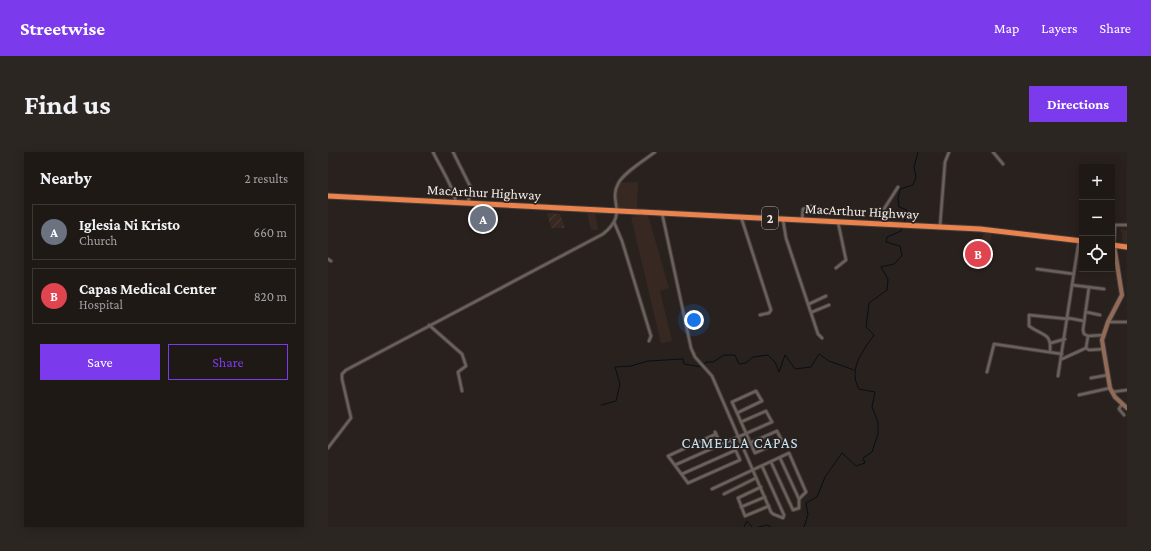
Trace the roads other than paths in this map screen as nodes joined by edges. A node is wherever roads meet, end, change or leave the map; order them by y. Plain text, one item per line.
1 (433, 152) edge
2 (453, 152) edge
3 (655, 152) edge
4 (949, 152) edge
5 (993, 152) edge
6 (1003, 164) dead end
7 (898, 187) dead end
8 (328, 196) edge
9 (456, 203) junction
10 (468, 203) junction
11 (488, 204) junction
12 (811, 206) dead end
13 (618, 210) junction
14 (661, 213) junction
15 (724, 216) junction
16 (774, 219) junction
17 (783, 219) junction
18 (742, 220) junction
19 (802, 220) junction
20 (614, 222) junction
21 (838, 222) junction
22 (883, 224) junction
23 (487, 225) dead end
24 (1115, 225) edge
25 (1127, 225) edge
26 (940, 227) junction
27 (1079, 241) edge
28 (1115, 245) edge
29 (1079, 246) edge
30 (1127, 247) edge
31 (1115, 256) edge
32 (836, 268) dead end
33 (1037, 269) dead end
34 (1074, 274) junction
35 (1072, 285) junction
36 (1089, 287) junction
37 (1104, 289) dead end
38 (826, 296) dead end
39 (809, 304) junction
40 (829, 305) dead end
41 (812, 312) junction
42 (1086, 312) junction
43 (1100, 314) dead end
44 (760, 315) dead end
45 (1068, 319) junction
46 (1084, 321) junction
47 (1108, 322) junction
48 (1127, 322) edge
49 (429, 325) junction
50 (1103, 335) junction
51 (1088, 336) junction
52 (822, 338) dead end
53 (1065, 339) junction
54 (649, 341) dead end
55 (1051, 343) junction
56 (1086, 348) junction
57 (1104, 349) junction
58 (1050, 352) junction
59 (1062, 354) junction
60 (1062, 359) junction
61 (987, 372) dead end
62 (1108, 375) junction
63 (1058, 376) dead end
64 (1091, 378) dead end
65 (1111, 390) junction
66 (1127, 390) edge
67 (462, 391) dead end
68 (1079, 395) dead end
69 (1122, 404) junction
70 (1127, 408) edge
71 (737, 413) junction
72 (1124, 415) dead end
73 (741, 422) junction
74 (746, 433) junction
75 (738, 437) junction
76 (731, 440) junction
77 (750, 443) junction
78 (721, 445) junction
79 (328, 448) edge
80 (736, 450) junction
81 (780, 458) junction
82 (771, 462) junction
83 (675, 465) junction
84 (762, 466) junction
85 (753, 470) junction
86 (682, 474) junction
87 (757, 478) junction
88 (761, 487) junction
89 (712, 489) dead end
90 (724, 494) dead end
91 (765, 497) junction
92 (798, 499) junction
93 (769, 506) junction
94 (741, 507) junction

1 - 9 street
2 - 10 street
3 - 13 street
4 - 26 street
5 - 6 street
7 - 22 street
8 - 9 highway, MacArthur Highway / 2
9 - 10 highway, MacArthur Highway / 2
10 - 11 highway, MacArthur Highway / 2
11 - 13 highway, MacArthur Highway / 2
11 - 23 street
12 - 19 street
13 - 14 highway, MacArthur Highway / 2
13 - 20 street
14 - 15 highway, MacArthur Highway / 2
14 - 75 street
15 - 16 highway, MacArthur Highway / 2
15 - 18 highway
16 - 17 highway, MacArthur Highway / 2
16 - 18 highway
17 - 19 highway, MacArthur Highway / 2
17 - 39 street
18 - 44 street
19 - 21 highway, MacArthur Highway / 2
20 - 49 street
20 - 54 street
21 - 22 highway, MacArthur Highway / 2
21 - 32 street
22 - 26 highway, MacArthur Highway / 2
24 - 25 street
26 - 27 highway, MacArthur Highway / 2
28 - 30 highway
29 - 34 street
31 - 47 street
33 - 34 street
34 - 35 street
35 - 36 street
35 - 45 street
36 - 37 street
36 - 42 street
38 - 39 street
39 - 41 street
40 - 41 street
41 - 52 street
42 - 43 street
42 - 46 street
45 - 46 street
45 - 53 street
45 - 55 street
46 - 51 street
47 - 48 street
47 - 50 street
49 - 67 street
49 - 79 street
50 - 51 street
50 - 57 street
51 - 56 street
53 - 55 street
53 - 59 street
55 - 58 street
56 - 57 street
56 - 60 street
57 - 62 street
58 - 59 street
58 - 61 street
59 - 60 street
60 - 63 street
62 - 64 street
62 - 65 street
65 - 66 street
65 - 68 street
65 - 69 street
69 - 70 street
69 - 72 street
71 - 71 street
71 - 73 street
73 - 74 street
73 - 74 street
74 - 75 street
74 - 77 street
75 - 76 street
75 - 85 street
76 - 78 street
76 - 80 street
77 - 77 street
78 - 83 street
78 - 83 street
80 - 86 street
80 - 86 street
81 - 82 street
81 - 92 street
81 - 92 street
82 - 84 street
82 - 92 street
83 - 86 street
84 - 85 street
84 - 93 street
85 - 87 street
85 - 89 street
87 - 88 street
87 - 90 street
88 - 91 street
88 - 94 street
91 - 93 street
91 - 94 street
93 - 94 street

